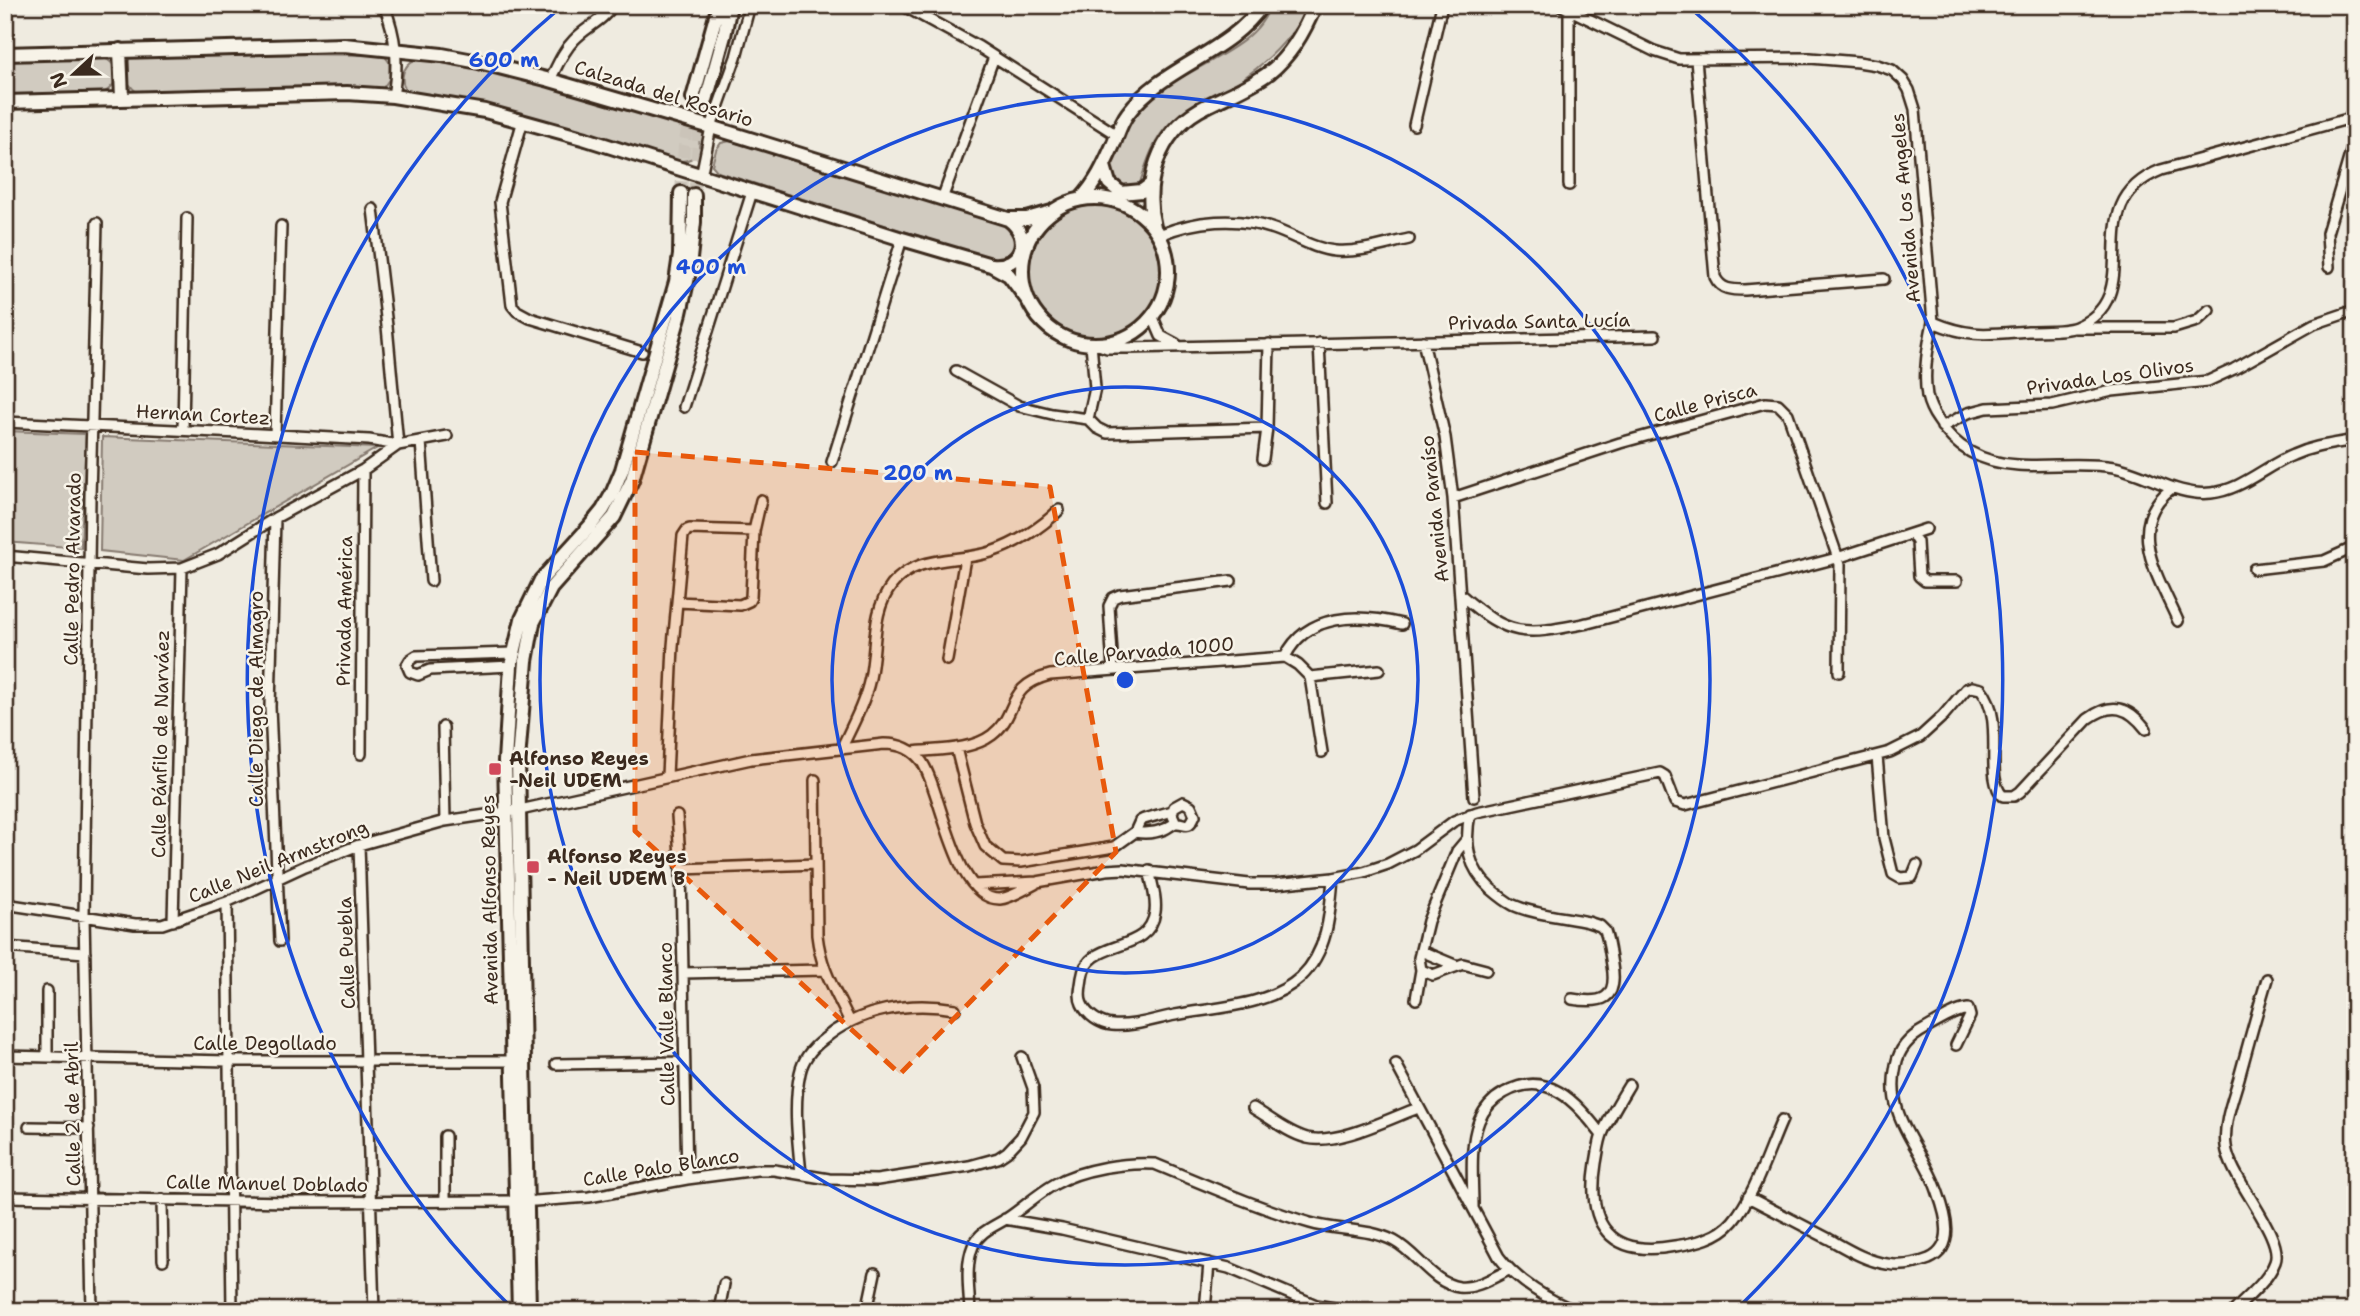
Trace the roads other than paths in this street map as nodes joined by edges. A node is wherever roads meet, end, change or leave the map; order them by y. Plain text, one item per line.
1 (384, 5) edge
2 (613, 5) edge
3 (719, 5) edge
4 (730, 5) edge
5 (750, 5) edge
6 (902, 5) edge
7 (1262, 5) edge
8 (1315, 5) edge
9 (1442, 5) edge
10 (1565, 7) edge
11 (120, 50) junction
12 (397, 51) junction
13 (5, 54) edge
14 (994, 57) junction
15 (1696, 59) junction
16 (550, 80) junction
17 (393, 96) junction
18 (122, 98) junction
19 (5, 102) edge
20 (2355, 117) edge
21 (523, 120) junction
22 (1414, 125) dead end
23 (712, 127) junction
24 (1117, 135) junction
25 (2355, 138) edge
26 (1104, 165) junction
27 (701, 176) junction
28 (2343, 179) junction
29 (1150, 185) junction
30 (1569, 185) dead end
31 (2355, 190) edge
32 (752, 192) junction
33 (1081, 198) junction
34 (942, 200) junction
35 (373, 209) dead end
36 (1052, 212) junction
37 (187, 218) dead end
38 (1008, 219) junction
39 (97, 223) dead end
40 (281, 226) dead end
41 (1156, 232) junction
42 (902, 239) junction
43 (1409, 239) dead end
44 (991, 265) junction
45 (2329, 267) dead end
46 (1884, 279) dead end
47 (1029, 302) junction
48 (2209, 310) dead end
49 (2355, 310) edge
50 (1152, 316) junction
51 (1933, 322) junction
52 (2074, 328) junction
53 (1655, 336) dead end
54 (1423, 341) junction
55 (1319, 343) junction
56 (1093, 344) junction
57 (1269, 344) junction
58 (1181, 346) junction
59 (642, 352) dead end
60 (956, 371) dead end
61 (684, 407) dead end
62 (1088, 419) junction
63 (5, 422) edge
64 (92, 427) junction
65 (1267, 428) junction
66 (1942, 428) junction
67 (183, 430) junction
68 (275, 435) junction
69 (447, 436) dead end
70 (2355, 440) edge
71 (421, 441) junction
72 (398, 444) junction
73 (1263, 459) dead end
74 (832, 462) dead end
75 (363, 470) junction
76 (2172, 488) junction
77 (1453, 498) junction
78 (761, 500) dead end
79 (1327, 503) dead end
80 (1059, 510) dead end
81 (275, 519) junction
82 (1926, 530) dead end
83 (754, 531) junction
84 (1912, 534) junction
85 (2355, 547) edge
86 (5, 556) edge
87 (965, 558) junction
88 (1837, 558) junction
89 (89, 564) junction
90 (182, 568) junction
91 (2254, 569) dead end
92 (431, 581) dead end
93 (1231, 581) dead end
94 (1957, 582) dead end
95 (1461, 595) junction
96 (677, 602) junction
97 (2178, 621) dead end
98 (1402, 624) dead end
99 (1285, 657) junction
100 (512, 660) junction
101 (947, 660) dead end
102 (1113, 670) junction
103 (1379, 670) dead end
104 (1839, 672) dead end
105 (1310, 677) junction
106 (443, 727) dead end
107 (2146, 729) dead end
108 (842, 747) junction
109 (956, 748) junction
110 (912, 752) junction
111 (1322, 752) dead end
112 (360, 754) dead end
113 (1877, 756) junction
114 (667, 776) junction
115 (815, 780) dead end
116 (1474, 797) dead end
117 (513, 811) junction
118 (1172, 811) junction
119 (1473, 813) junction
120 (677, 816) dead end
121 (445, 821) junction
122 (1176, 823) junction
123 (1135, 832) junction
124 (1467, 839) junction
125 (359, 845) junction
126 (816, 864) junction
127 (1917, 864) dead end
128 (681, 869) junction
129 (1149, 870) junction
130 (276, 878) junction
131 (1334, 878) junction
132 (1037, 883) junction
133 (974, 885) junction
134 (227, 902) junction
135 (5, 904) edge
136 (84, 916) junction
137 (173, 921) junction
138 (280, 941) dead end
139 (5, 947) edge
140 (1421, 951) junction
141 (85, 953) junction
142 (1457, 966) junction
143 (824, 970) junction
144 (1421, 970) junction
145 (1486, 970) dead end
146 (683, 973) junction
147 (2267, 979) dead end
148 (47, 991) dead end
149 (1416, 999) dead end
150 (1572, 999) dead end
151 (955, 1009) dead end
152 (849, 1020) junction
153 (1956, 1045) dead end
154 (5, 1056) edge
155 (47, 1056) junction
156 (1022, 1057) dead end
157 (88, 1058) junction
158 (228, 1061) junction
159 (367, 1061) junction
160 (518, 1061) junction
161 (684, 1062) junction
162 (556, 1064) dead end
163 (1396, 1064) dead end
164 (1629, 1085) dead end
165 (1253, 1108) dead end
166 (1418, 1108) junction
167 (1782, 1120) dead end
168 (29, 1127) dead end
169 (89, 1128) junction
170 (1601, 1134) junction
171 (445, 1136) dead end
172 (801, 1174) junction
173 (687, 1179) junction
174 (1748, 1197) junction
175 (5, 1198) edge
176 (91, 1199) junction
177 (162, 1199) junction
178 (230, 1201) junction
179 (371, 1201) junction
180 (521, 1201) junction
181 (444, 1202) junction
182 (1473, 1209) junction
183 (1005, 1219) junction
184 (163, 1260) dead end
185 (1209, 1263) junction
186 (1509, 1270) junction
187 (875, 1273) dead end
188 (724, 1283) dead end
189 (525, 1309) edge
190 (92, 1311) edge
191 (232, 1311) edge
192 (374, 1311) edge
193 (541, 1311) edge
194 (719, 1311) edge
195 (867, 1311) edge
196 (970, 1311) edge
197 (1205, 1311) edge
198 (1352, 1311) edge
199 (1577, 1311) edge
200 (2234, 1311) edge

1 - 12 street
2 - 16 street
3 - 4 street
5 - 23 street
6 - 14 street
7 - 24 street, Calzada del Rosario
8 - 29 street
9 - 22 street
10 - 15 street, Avenida Los Angeles
10 - 30 street
11 - 12 street, Calzada del Rosario
11 - 13 street, Calzada del Rosario
11 - 18 street
12 - 16 street, Calzada del Rosario
12 - 17 street
14 - 24 street
14 - 34 street
15 - 46 street
15 - 51 street, Avenida Los Angeles
16 - 23 street, Calzada del Rosario
17 - 18 street
17 - 21 street
18 - 19 street
20 - 52 street
21 - 27 street
21 - 59 street
23 - 27 street
23 - 34 street, Calzada del Rosario
24 - 26 street, Calzada del Rosario
25 - 28 street
26 - 29 street
26 - 33 street, Calzada del Rosario
27 - 32 street
28 - 31 street
28 - 45 street
29 - 41 street
32 - 42 street
32 - 61 street
33 - 36 street, Calzada del Rosario
33 - 41 street
34 - 38 street, Calzada del Rosario
35 - 72 street
36 - 38 street, Calzada del Rosario
36 - 47 street, Calzada del Rosario
37 - 67 street
38 - 44 street
39 - 64 street, Calle Pedro Alvarado
40 - 68 street
41 - 43 street
41 - 50 street
42 - 44 street
42 - 74 street
44 - 47 street
47 - 56 street
48 - 52 street, Avenida Los Angeles
49 - 66 street, Privada Los Olivos
50 - 56 street
50 - 58 street
51 - 52 street, Avenida Los Angeles
51 - 66 street
53 - 54 street, Privada Santa Lucía
54 - 55 street
54 - 77 street, Avenida Paraíso
55 - 57 street
55 - 79 street
56 - 58 street
56 - 62 street
57 - 58 street
57 - 65 street
60 - 62 street
62 - 65 street
63 - 64 street, Hernan Cortez
64 - 67 street, Hernan Cortez
64 - 89 street, Calle Pedro Alvarado
65 - 73 street
66 - 76 street
67 - 68 street, Hernan Cortez
68 - 72 street, Hernan Cortez
69 - 71 street
70 - 76 street
71 - 72 street
71 - 92 street
72 - 75 street
75 - 81 street
75 - 112 street, Privada América
76 - 97 street
77 - 88 street, Calle Prisca
77 - 95 street, Avenida Paraíso
78 - 83 street
80 - 87 street
81 - 90 street
81 - 130 street, Calle Diego de Almagro
82 - 84 street, Avenida Paraíso
83 - 96 street
83 - 96 street
84 - 88 street, Avenida Paraíso
84 - 94 street
85 - 91 street
86 - 89 street
87 - 101 street
87 - 108 street
88 - 95 street, Avenida Paraíso
88 - 104 street, Calle Prisca
89 - 90 street
89 - 136 street, Calle Pedro Alvarado
90 - 137 street, Calle Pánfilo de Narváez
93 - 102 street
95 - 116 street
96 - 114 street
98 - 99 street
99 - 102 street, Calle Parvada 1000
99 - 105 street
100 - 100 street
100 - 117 street, Avenida Alfonso Reyes
100 - 117 street, Avenida Alfonso Reyes
102 - 109 street, Calle Parvada 1000
103 - 105 street
105 - 111 street
106 - 121 street
107 - 113 street
108 - 110 street, Calle Neil Armstrong
108 - 114 street, Calle Neil Armstrong
109 - 110 street, Calle Parvada 1000
109 - 123 street
110 - 133 street
113 - 119 street
113 - 127 street
114 - 117 street, Calle Neil Armstrong
115 - 126 street
117 - 121 street, Calle Neil Armstrong
117 - 160 street, Avenida Alfonso Reyes
118 - 122 street
118 - 122 street
118 - 123 street
119 - 124 street
119 - 131 street
120 - 128 street, Calle Valle Blanco
121 - 125 street, Calle Neil Armstrong
122 - 123 street
124 - 140 street
124 - 150 street
125 - 130 street, Calle Neil Armstrong
125 - 159 street, Calle Puebla
126 - 128 street
126 - 143 street
128 - 146 street, Calle Valle Blanco
129 - 131 street
129 - 131 street
129 - 132 street
130 - 134 street, Calle Neil Armstrong
130 - 138 street, Calle Diego de Almagro
132 - 133 street
132 - 133 street
134 - 137 street, Calle Neil Armstrong
134 - 158 street
135 - 136 street, Calle Neil Armstrong
136 - 137 street, Calle Neil Armstrong
136 - 141 street, Calle 2 de Abril
139 - 141 street
140 - 142 street
140 - 144 street
141 - 157 street, Calle 2 de Abril
142 - 144 street
142 - 145 street
143 - 146 street
143 - 152 street
144 - 149 street
146 - 161 street, Calle Valle Blanco
147 - 200 street
148 - 155 street
151 - 152 street
152 - 172 street
153 - 174 street
154 - 155 street, Calle Degollado
155 - 157 street, Calle Degollado
156 - 172 street, Calle Palo Blanco
157 - 158 street, Calle Degollado
157 - 169 street, Calle 2 de Abril
158 - 159 street, Calle Degollado
158 - 178 street
159 - 160 street, Calle Degollado
159 - 179 street, Calle Puebla
160 - 180 street, Avenida Alfonso Reyes
161 - 162 street
161 - 173 street, Calle Valle Blanco
163 - 166 street
164 - 170 street
165 - 166 street
166 - 182 street
167 - 174 street
168 - 169 street
169 - 176 street, Calle 2 de Abril
170 - 174 street
170 - 182 street
171 - 181 street
172 - 173 street, Calle Palo Blanco
173 - 180 street, Calle Palo Blanco
175 - 176 street, Calle Manuel Doblado
176 - 177 street, Calle Manuel Doblado
176 - 190 street, Calle 2 de Abril
177 - 178 street, Calle Manuel Doblado
177 - 184 street
178 - 179 street, Calle Manuel Doblado
178 - 191 street
179 - 181 street, Calle Manuel Doblado
179 - 192 street, Calle Puebla
180 - 181 street, Calle Manuel Doblado
180 - 189 street, Avenida Alfonso Reyes
182 - 186 street
183 - 185 street
183 - 186 street
183 - 196 street
185 - 197 street
185 - 198 street
186 - 199 street
187 - 195 street
188 - 194 street
189 - 193 street

